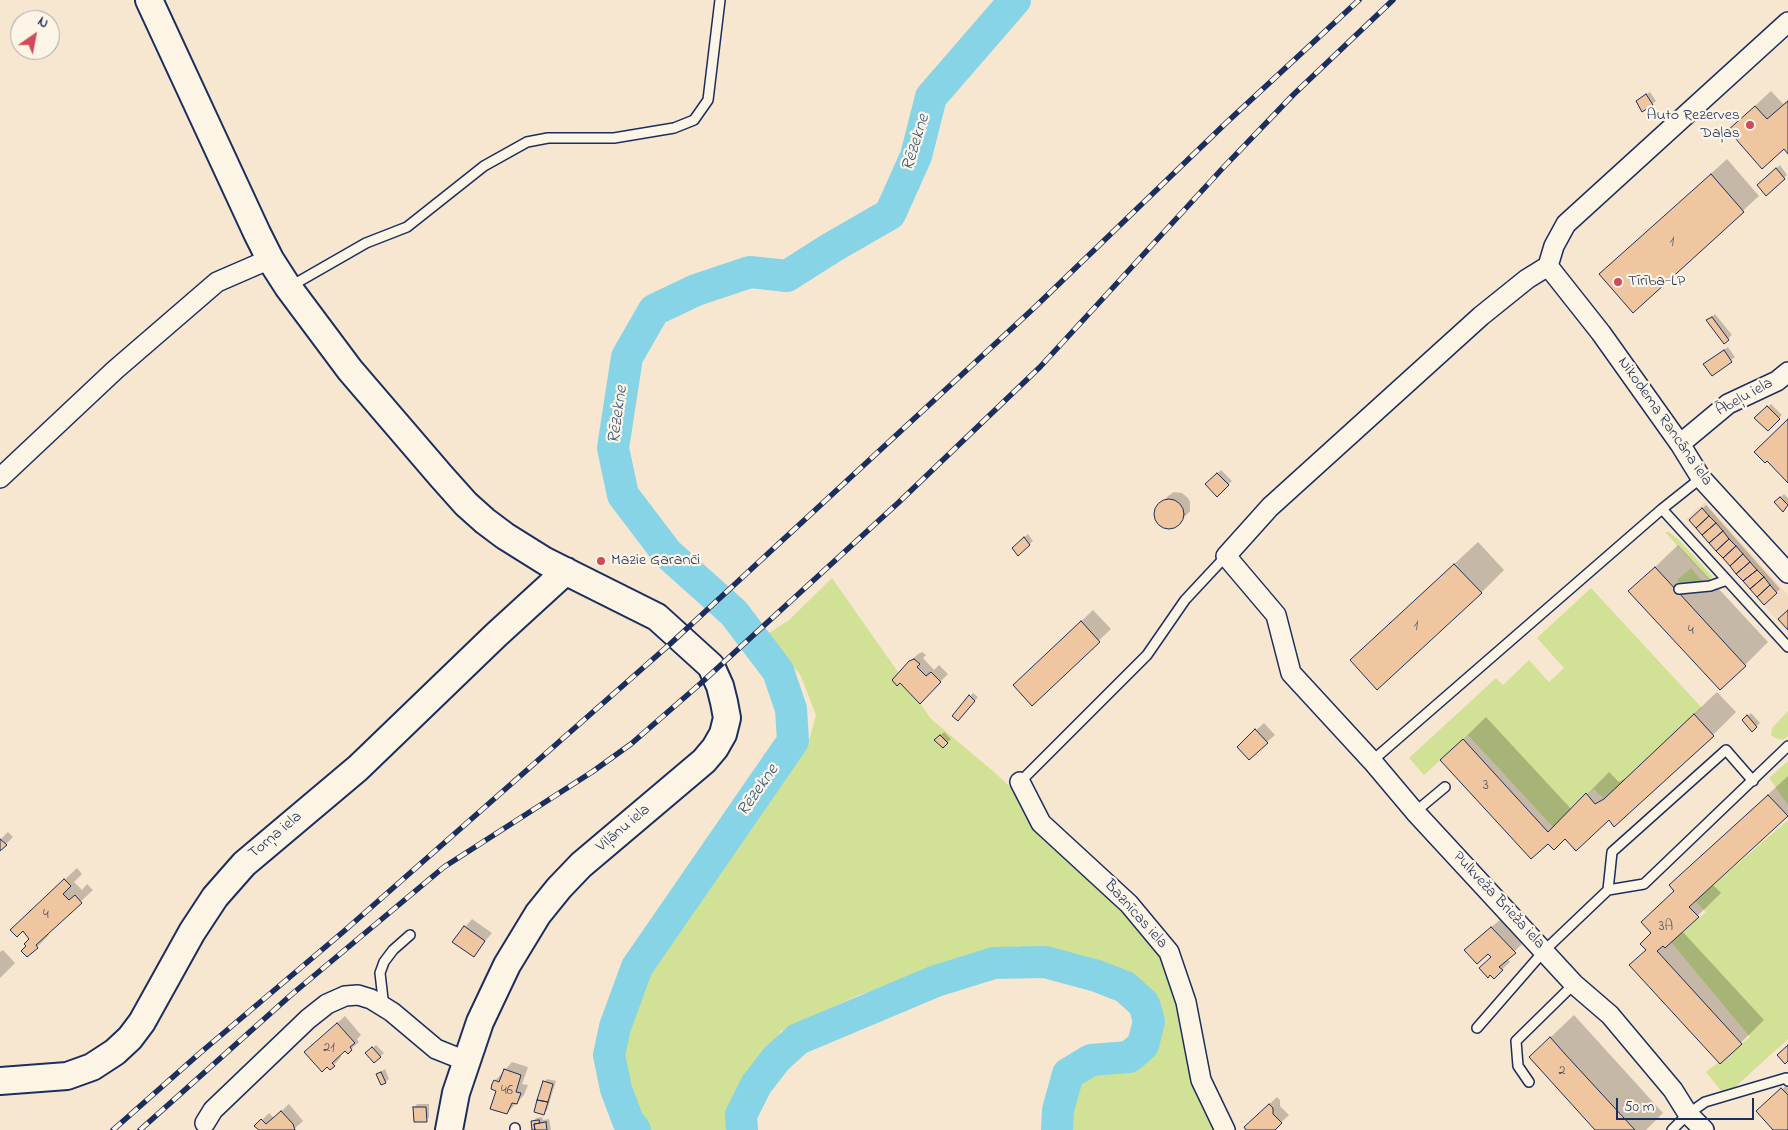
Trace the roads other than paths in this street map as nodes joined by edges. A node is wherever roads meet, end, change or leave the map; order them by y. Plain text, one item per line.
1 (150, 0) edge
2 (720, 0) edge
3 (1788, 22) edge
4 (270, 259) junction
5 (1548, 266) junction
6 (288, 287) junction
7 (1788, 372) edge
8 (1680, 444) junction
9 (0, 478) edge
10 (1701, 478) junction
11 (1662, 509) junction
12 (1226, 556) junction
13 (566, 571) junction
14 (1788, 573) edge
15 (1727, 580) junction
16 (1679, 589) dead end
17 (1788, 647) edge
18 (1788, 746) edge
19 (1372, 761) junction
20 (1753, 781) junction
21 (1020, 782) joint
22 (1445, 787) dead end
23 (1415, 812) junction
24 (1608, 890) junction
25 (410, 935) dead end
26 (1544, 951) junction
27 (1574, 984) junction
28 (381, 1006) junction
29 (1477, 1028) dead end
30 (466, 1061) junction
31 (1787, 1078) edge
32 (0, 1081) edge
33 (1529, 1082) dead end
34 (1688, 1114) junction
35 (202, 1127) edge
36 (449, 1130) edge
37 (1226, 1130) edge
38 (1672, 1130) edge
39 (1704, 1130) edge

1 - 4 main road, Viļānu iela
2 - 6 lane
3 - 5 street
4 - 6 main road, Viļānu iela
4 - 9 street
5 - 8 street, Nikodema Rancāna iela
5 - 12 street
6 - 13 main road, Viļānu iela
7 - 8 street, Ābeļu iela
8 - 10 street, Nikodema Rancāna iela
10 - 11 lane
10 - 14 street, Nikodema Rancāna iela
11 - 15 lane
11 - 19 lane
12 - 19 street, Pulkveža Brieža iela
12 - 21 lane
13 - 30 main road, Viļānu iela
13 - 32 main road, Torņa iela
15 - 16 lane
15 - 17 lane
18 - 20 lane
19 - 23 street, Pulkveža Brieža iela
20 - 24 lane
20 - 24 lane
21 - 37 street, Baznīcas iela
22 - 23 lane
23 - 26 street, Pulkveža Brieža iela
24 - 26 lane
25 - 28 lane
26 - 27 street, Pulkveža Brieža iela
26 - 29 lane
27 - 33 lane
27 - 34 street, Pulkveža Brieža iela
28 - 30 street
28 - 35 street
30 - 36 main road, Viļānu iela
31 - 34 lane
34 - 38 lane
34 - 39 street, Pulkveža Brieža iela

